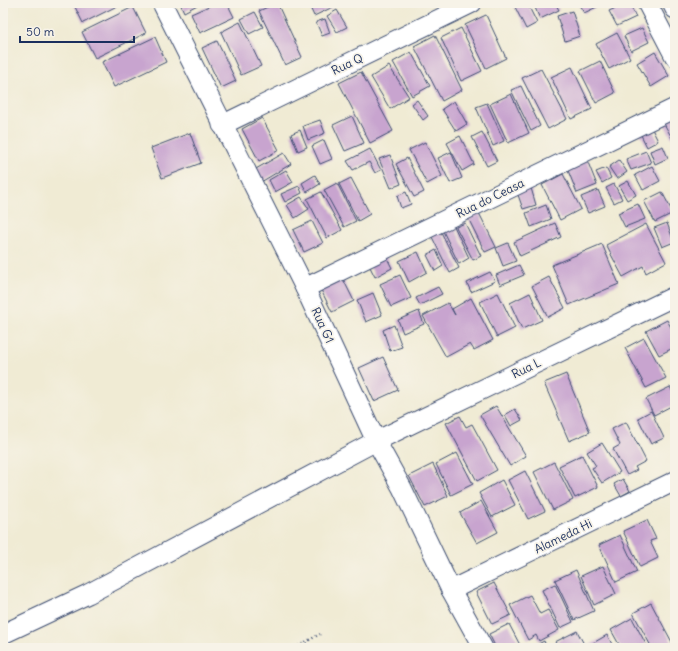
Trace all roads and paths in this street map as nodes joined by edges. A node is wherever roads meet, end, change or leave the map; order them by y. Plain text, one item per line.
1 (162, 3) edge
2 (472, 3) edge
3 (647, 3) edge
4 (672, 3) edge
5 (675, 9) edge
6 (675, 57) edge
7 (675, 108) edge
8 (222, 125) junction
9 (305, 288) junction
10 (675, 296) edge
11 (376, 441) junction
12 (675, 481) edge
13 (452, 590) junction
14 (3, 634) edge
15 (320, 634) dead end
16 (295, 648) edge
17 (483, 648) edge

1 - 8 street, Rua G1
2 - 8 street, Rua Q
3 - 6 street
4 - 5 street
7 - 9 street, Rua do Ceasa
8 - 9 street, Rua G1
9 - 11 street, Rua G1
10 - 11 street, Rua L
11 - 13 street, Rua G1
11 - 14 street, Rua L
12 - 13 street, Alameda Hi
13 - 17 street, Rua G1
15 - 16 path

